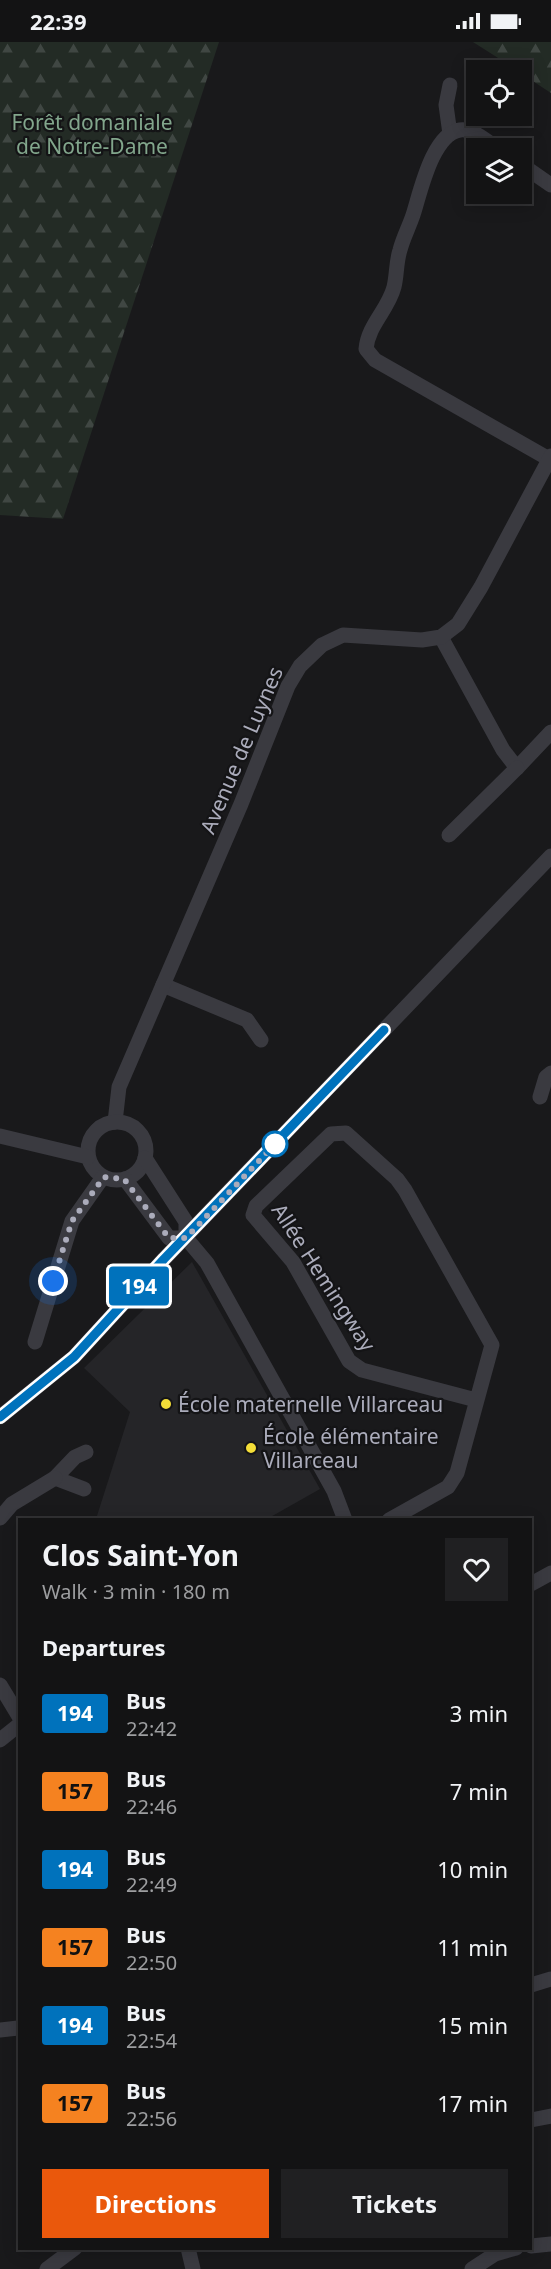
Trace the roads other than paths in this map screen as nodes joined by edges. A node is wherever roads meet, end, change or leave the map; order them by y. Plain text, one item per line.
1 (450, 85) dead end
2 (450, 134) junction
3 (481, 138) edge
4 (532, 172) edge
5 (551, 185) edge
6 (550, 458) edge
7 (441, 637) junction
8 (551, 732) edge
9 (517, 768) junction
10 (449, 836) dead end
11 (551, 856) edge
12 (163, 985) junction
13 (261, 1040) dead end
14 (551, 1073) edge
15 (540, 1097) dead end
16 (115, 1122) junction
17 (0, 1136) edge
18 (88, 1157) junction
19 (145, 1158) junction
20 (104, 1177) junction
21 (124, 1179) junction
22 (186, 1238) junction
23 (35, 1342) dead end
24 (476, 1400) junction
25 (0, 1417) edge
26 (86, 1452) dead end
27 (55, 1478) junction
28 (84, 1489) dead end
29 (0, 1518) edge
30 (344, 1518) edge
31 (393, 1518) edge
32 (551, 1573) edge
33 (532, 1583) edge
34 (9, 1690) edge
35 (18, 1713) edge
36 (18, 1726) edge
37 (0, 1740) edge
38 (551, 1978) edge
39 (532, 1985) edge
40 (18, 2029) edge
41 (0, 2030) edge
42 (551, 2116) edge
43 (532, 2120) edge
44 (551, 2244) edge
45 (532, 2246) edge
46 (72, 2250) edge
47 (188, 2250) edge
48 (509, 2250) edge
49 (47, 2269) edge
50 (193, 2269) edge
51 (472, 2269) edge

1 - 2 street
2 - 3 street
2 - 6 street
4 - 5 street
6 - 7 street
7 - 9 street
7 - 12 street, Avenue de Luynes
8 - 9 street
9 - 10 street
11 - 22 street
12 - 13 street
12 - 16 street, Avenue de Luynes
14 - 15 street
16 - 18 street
16 - 19 street
17 - 18 street
18 - 20 street
19 - 21 street
19 - 22 street
20 - 21 street
20 - 23 street
21 - 22 street
22 - 25 street
22 - 30 street
24 - 24 street, Allée Hemingway
24 - 31 street
26 - 27 street
27 - 28 street
27 - 29 street
32 - 33 street
34 - 35 street
36 - 37 street
38 - 39 street
40 - 41 street
42 - 43 street
44 - 45 street
46 - 49 street
47 - 50 street
48 - 51 street

